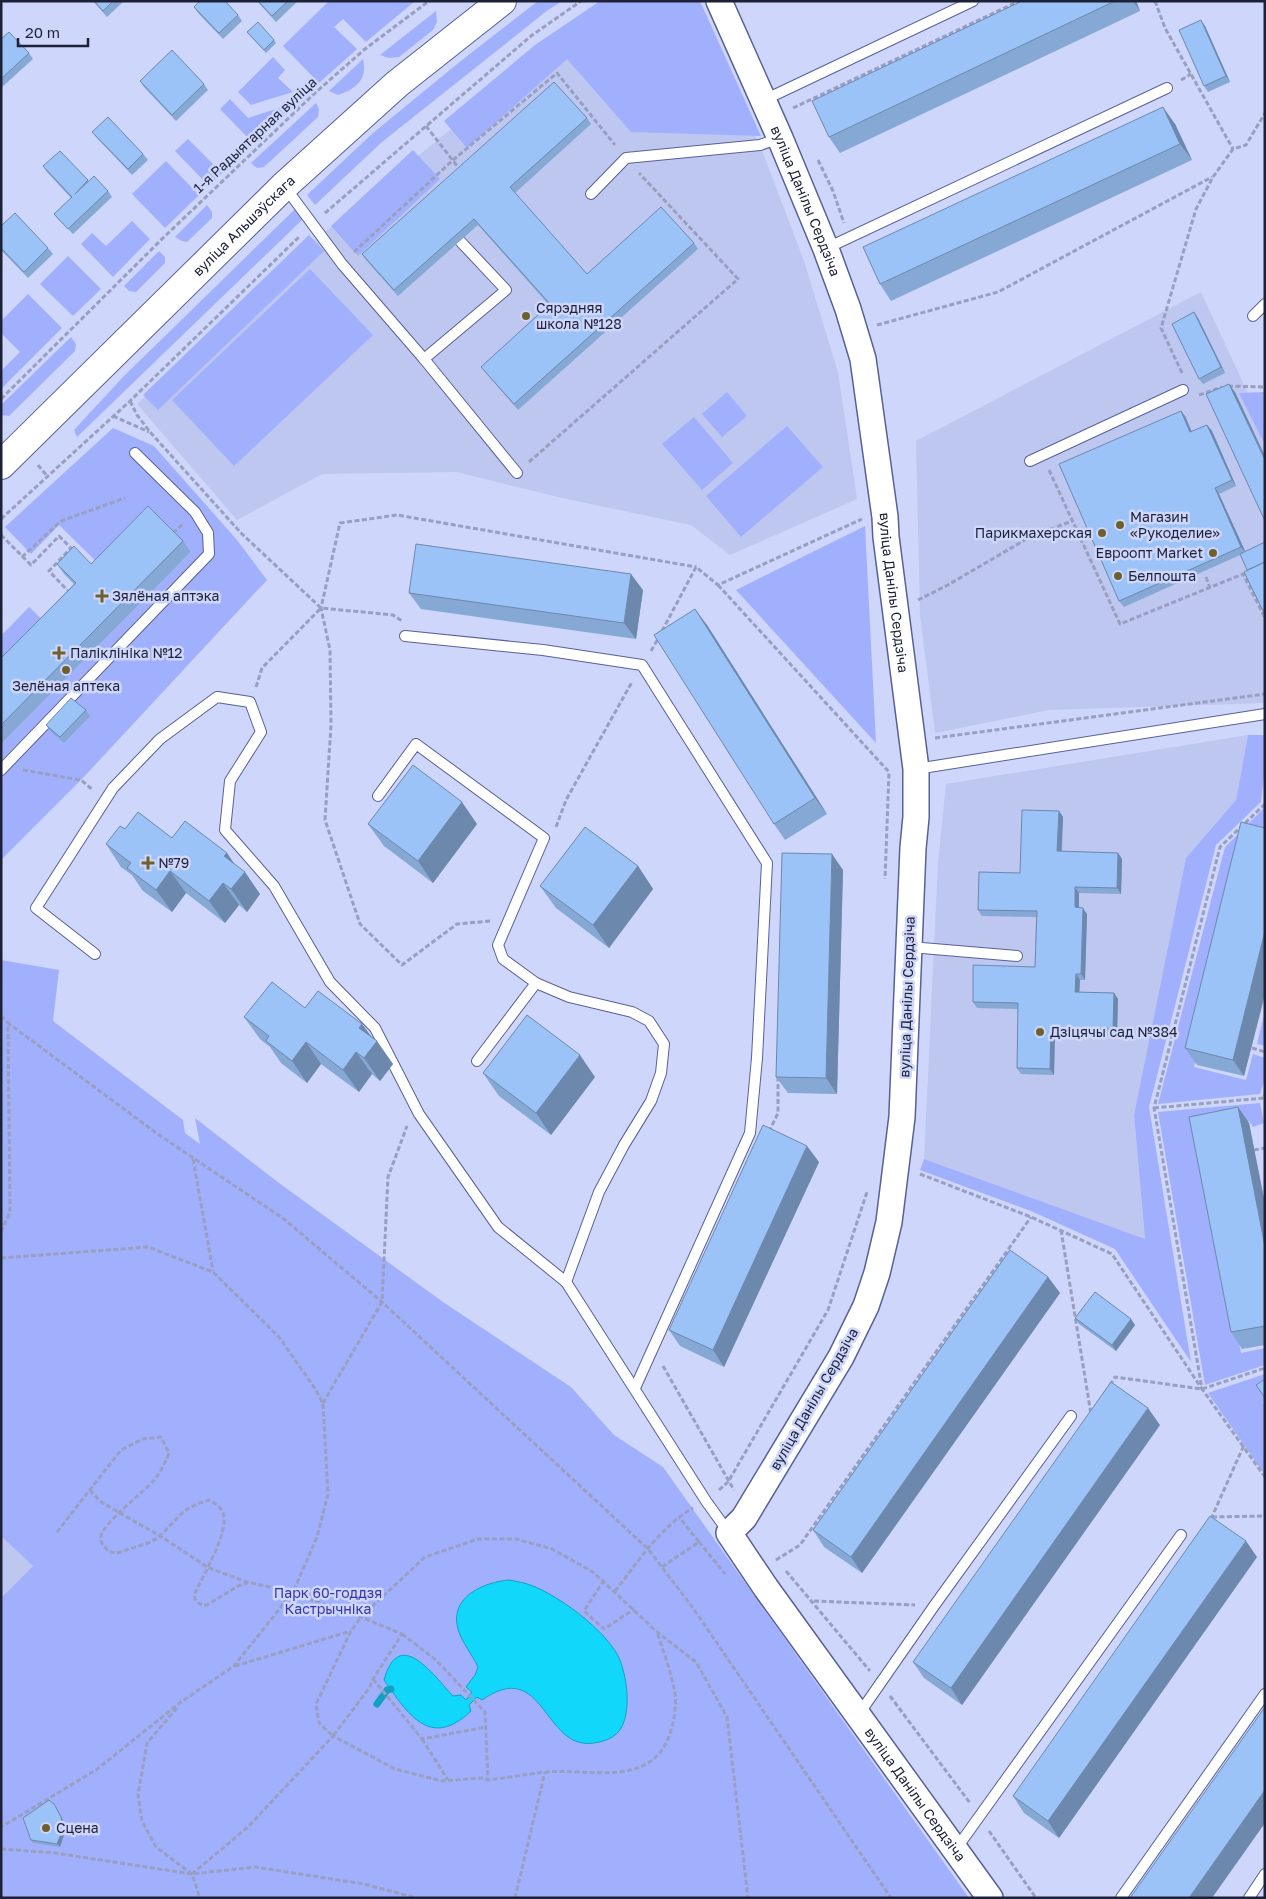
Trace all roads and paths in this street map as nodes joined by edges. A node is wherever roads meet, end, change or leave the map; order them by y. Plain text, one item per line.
1 (429, 1) edge
2 (502, 1) edge
3 (581, 1) edge
4 (719, 1) edge
5 (973, 1) edge
6 (1019, 1) edge
7 (1155, 1) edge
8 (984, 18) junction
9 (987, 24) edge
10 (932, 42) junction
11 (935, 49) edge
12 (889, 62) junction
13 (892, 69) edge
14 (842, 84) junction
15 (1167, 88) dead end
16 (845, 91) edge
17 (774, 96) junction
18 (793, 108) junction
19 (1265, 113) edge
20 (797, 116) dead end
21 (426, 126) junction
22 (780, 138) junction
23 (1233, 149) junction
24 (626, 158) junction
25 (817, 158) dead end
26 (452, 160) junction
27 (463, 172) edge
28 (1213, 176) junction
29 (284, 186) junction
30 (592, 194) dead end
31 (313, 224) junction
32 (849, 237) junction
33 (460, 241) edge
34 (826, 249) junction
35 (342, 264) junction
36 (1265, 304) edge
37 (874, 316) dead end
38 (1254, 316) dead end
39 (877, 325) junction
40 (878, 334) dead end
41 (424, 358) junction
42 (1184, 385) joint
43 (1265, 387) edge
44 (1193, 398) dead end
45 (1, 399) edge
46 (130, 401) junction
47 (113, 416) junction
48 (150, 432) junction
49 (135, 453) dead end
50 (1030, 460) dead end
51 (1046, 464) dead end
52 (1, 465) edge
53 (517, 473) joint
54 (124, 498) dead end
55 (1, 519) edge
56 (1072, 521) junction
57 (1, 535) edge
58 (22, 557) junction
59 (696, 567) dead end
60 (1249, 572) edge
61 (1243, 574) junction
62 (1206, 577) dead end
63 (718, 585) dead end
64 (1210, 588) junction
65 (72, 595) edge
66 (910, 603) dead end
67 (321, 608) junction
68 (1265, 618) edge
69 (405, 623) dead end
70 (405, 636) dead end
71 (1265, 694) edge
72 (250, 702) junction
73 (1265, 714) edge
74 (925, 768) junction
75 (1, 770) edge
76 (19, 770) dead end
77 (81, 780) dead end
78 (378, 796) dead end
79 (1265, 804) edge
80 (885, 888) dead end
81 (510, 919) junction
82 (910, 946) junction
83 (95, 954) dead end
84 (1018, 956) dead end
85 (536, 983) junction
86 (1, 1016) edge
87 (8, 1023) junction
88 (1252, 1048) dead end
89 (1265, 1052) edge
90 (477, 1061) dead end
91 (778, 1073) edge
92 (1264, 1096) edge
93 (1265, 1104) edge
94 (414, 1105) junction
95 (1154, 1108) junction
96 (766, 1140) edge
97 (1265, 1148) edge
98 (1254, 1150) dead end
99 (193, 1159) junction
100 (913, 1171) dead end
101 (867, 1191) dead end
102 (1031, 1217) junction
103 (1061, 1230) junction
104 (1, 1232) edge
105 (1, 1258) edge
106 (213, 1272) junction
107 (988, 1279) junction
108 (566, 1282) junction
109 (994, 1282) edge
110 (382, 1302) junction
111 (955, 1326) junction
112 (961, 1330) edge
113 (652, 1350) junction
114 (925, 1368) junction
115 (1265, 1368) edge
116 (931, 1372) edge
117 (635, 1388) junction
118 (1202, 1389) junction
119 (1105, 1392) edge
120 (323, 1404) junction
121 (1095, 1406) edge
122 (896, 1409) junction
123 (902, 1412) edge
124 (1090, 1414) junction
125 (1070, 1416) dead end
126 (1098, 1419) edge
127 (1085, 1421) edge
128 (868, 1449) junction
129 (873, 1453) edge
130 (1265, 1477) edge
131 (728, 1482) junction
132 (90, 1490) junction
133 (833, 1497) junction
134 (706, 1501) junction
135 (839, 1501) edge
136 (119, 1513) junction
137 (1265, 1516) edge
138 (679, 1517) junction
139 (1212, 1517) edge
140 (57, 1532) dead end
141 (729, 1533) junction
142 (1181, 1535) dead end
143 (160, 1536) junction
144 (648, 1549) junction
145 (776, 1560) dead end
146 (662, 1567) junction
147 (209, 1568) junction
148 (604, 1580) junction
149 (247, 1582) junction
150 (615, 1591) junction
151 (293, 1592) junction
152 (813, 1601) dead end
153 (934, 1606) junction
154 (634, 1609) junction
155 (361, 1617) junction
156 (351, 1631) junction
157 (657, 1632) junction
158 (402, 1634) junction
159 (234, 1666) junction
160 (373, 1679) junction
161 (896, 1689) dead end
162 (1265, 1694) edge
163 (891, 1696) dead end
164 (181, 1702) junction
165 (858, 1714) junction
166 (486, 1727) junction
167 (333, 1736) junction
168 (422, 1739) junction
169 (545, 1772) junction
170 (448, 1780) junction
171 (488, 1780) junction
172 (1, 1827) edge
173 (1, 1849) edge
174 (956, 1850) junction
175 (192, 1874) junction
176 (1265, 1874) edge
177 (200, 1898) edge
178 (417, 1898) edge
179 (515, 1898) edge
180 (748, 1898) edge
181 (891, 1898) edge
182 (990, 1898) edge
183 (1121, 1898) edge
184 (1249, 1898) edge

1 - 45 path, 1-я Радыятарная вуліца
2 - 29 main road, вуліца Альшэўскага
3 - 21 path
4 - 17 street, вуліца Данілы Сердзіча
5 - 17 lane
6 - 8 path
7 - 23 path
8 - 9 path
8 - 10 path
10 - 11 path
10 - 12 path
12 - 13 path
12 - 14 path
14 - 16 path
14 - 18 path
15 - 32 lane
17 - 18 path
17 - 22 street, вуліца Данілы Сердзіча
18 - 20 path
19 - 23 path
21 - 26 path
21 - 31 path
22 - 24 lane
22 - 34 street, вуліца Данілы Сердзіча
23 - 28 path
24 - 26 path
24 - 30 lane
24 - 53 path
25 - 32 path
26 - 27 path
26 - 35 path
28 - 39 path
28 - 42 path
29 - 31 lane
29 - 52 main road, вуліца Альшэўскага
31 - 35 lane
31 - 46 path
32 - 34 lane
33 - 41 lane
34 - 74 street, вуліца Данілы Сердзіча
35 - 41 lane
36 - 38 lane
37 - 39 path
39 - 40 path
41 - 53 lane
42 - 50 lane
43 - 44 path
46 - 47 path
46 - 48 path
47 - 48 path
47 - 55 path
48 - 67 path
49 - 75 lane
51 - 56 path
54 - 58 path
56 - 64 path
56 - 66 path
57 - 58 path
58 - 65 path
59 - 67 path
60 - 61 path
61 - 64 path
61 - 68 path
62 - 64 path
63 - 80 path
67 - 69 path
67 - 72 path
67 - 81 path
70 - 113 lane
71 - 74 path
72 - 83 lane
72 - 94 lane
73 - 74 lane
74 - 82 street, вуліца Данілы Сердзіча
76 - 77 path
78 - 81 lane
79 - 95 path
81 - 85 lane
82 - 84 lane
82 - 141 street, вуліца Данілы Сердзіча
85 - 90 lane
85 - 108 lane
86 - 87 path
87 - 99 path
87 - 104 path
88 - 89 path
91 - 96 path
92 - 93 path
92 - 95 path
94 - 108 lane
94 - 110 path
95 - 118 path
97 - 98 path
99 - 106 path
99 - 110 path
100 - 102 path
101 - 131 path
102 - 103 path
102 - 107 path
103 - 118 path
103 - 124 path
105 - 106 path
106 - 120 path
107 - 109 path
107 - 111 path
108 - 117 lane
110 - 120 path
110 - 144 path
111 - 112 path
111 - 114 path
113 - 117 lane
113 - 131 path
114 - 116 path
114 - 122 path
115 - 118 path
117 - 134 lane
118 - 119 path
118 - 130 path
120 - 151 path
121 - 124 path
122 - 123 path
122 - 128 path
124 - 126 path
124 - 127 path
125 - 153 lane
128 - 129 path
128 - 133 path
131 - 134 path
132 - 136 path
132 - 136 path
132 - 140 path
133 - 135 path
133 - 145 path
134 - 138 path
134 - 141 lane
136 - 143 path
136 - 143 path
137 - 139 path
138 - 144 path
138 - 146 path
141 - 165 street, вуліца Данілы Сердзіча
142 - 174 lane
143 - 147 path
143 - 147 path
144 - 146 path
144 - 150 path
146 - 181 path
147 - 149 path
147 - 149 path
148 - 150 path
148 - 154 path
148 - 155 path
149 - 151 path
150 - 154 path
151 - 155 path
151 - 159 path
152 - 153 path
153 - 165 lane
154 - 157 path
155 - 156 path
155 - 158 path
156 - 159 path
156 - 167 path
157 - 169 path
157 - 180 path
158 - 160 path
158 - 166 path
159 - 164 path
160 - 167 path
160 - 168 path
161 - 163 path
162 - 183 lane
164 - 172 path
164 - 175 path
165 - 174 street, вуліца Данілы Сердзіча
166 - 168 path
166 - 171 path
167 - 170 path
167 - 175 path
168 - 170 path
169 - 171 path
169 - 179 path
170 - 171 path
173 - 175 path
174 - 182 street, вуліца Данілы Сердзіча
175 - 177 path
175 - 178 path
176 - 184 lane

